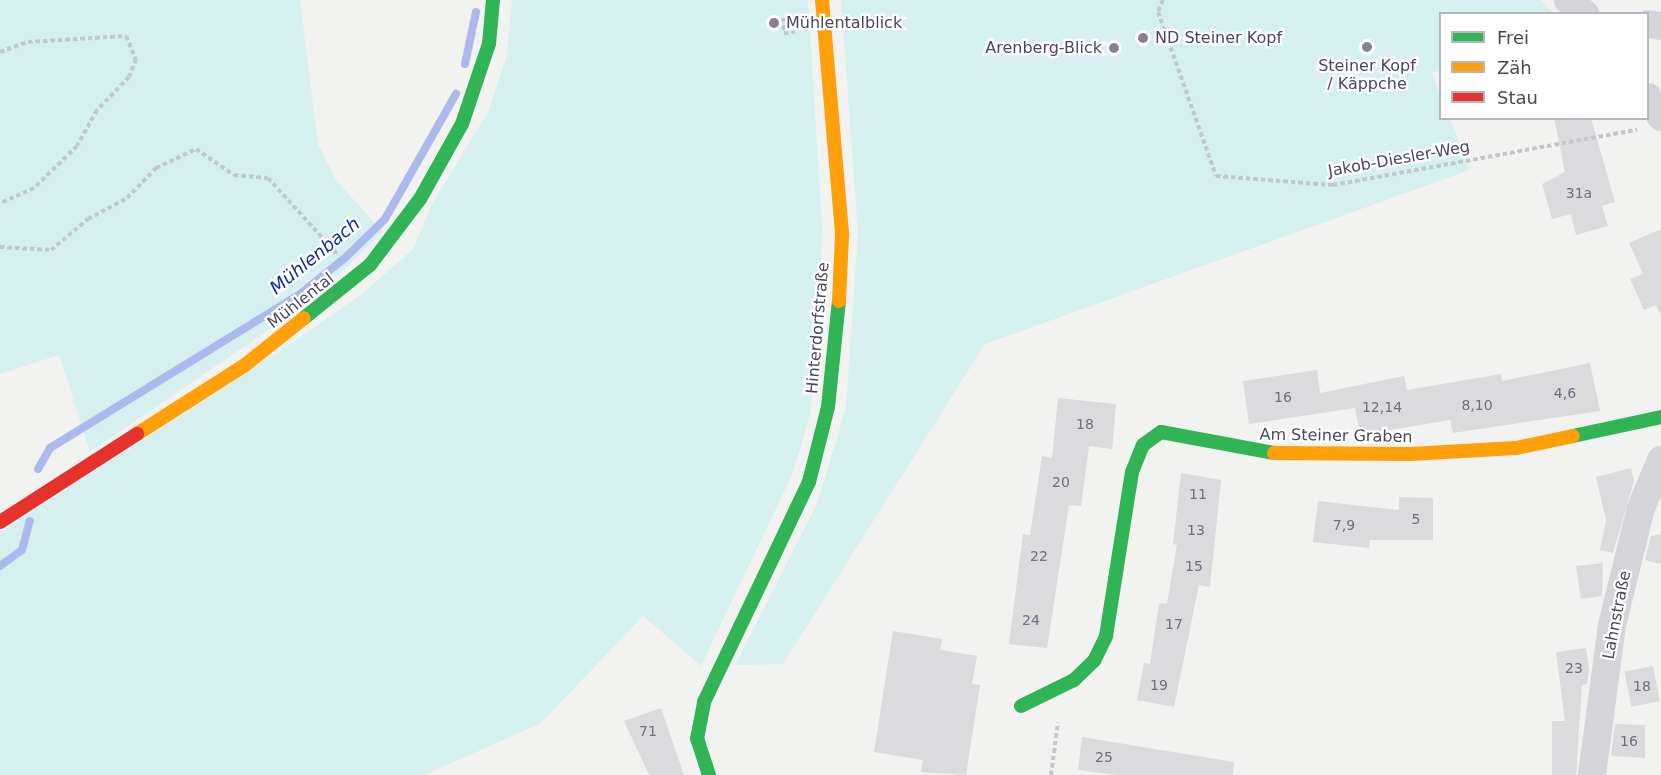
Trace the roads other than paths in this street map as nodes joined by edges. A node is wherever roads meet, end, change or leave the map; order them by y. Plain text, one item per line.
1 (493, 0) edge
2 (822, 0) edge
3 (1568, 0) edge
4 (1583, 12) edge
5 (1649, 105) edge
6 (1653, 122) edge
7 (1661, 417) edge
8 (1661, 460) edge
9 (0, 522) edge
10 (1021, 706) dead end
11 (709, 775) edge
12 (1592, 775) edge

1 - 9 street, Mühlental
2 - 11 street, Hinterdorfstraße
3 - 4 street
5 - 6 street
7 - 10 street, Am Steiner Graben
8 - 12 street, Lahnstraße

